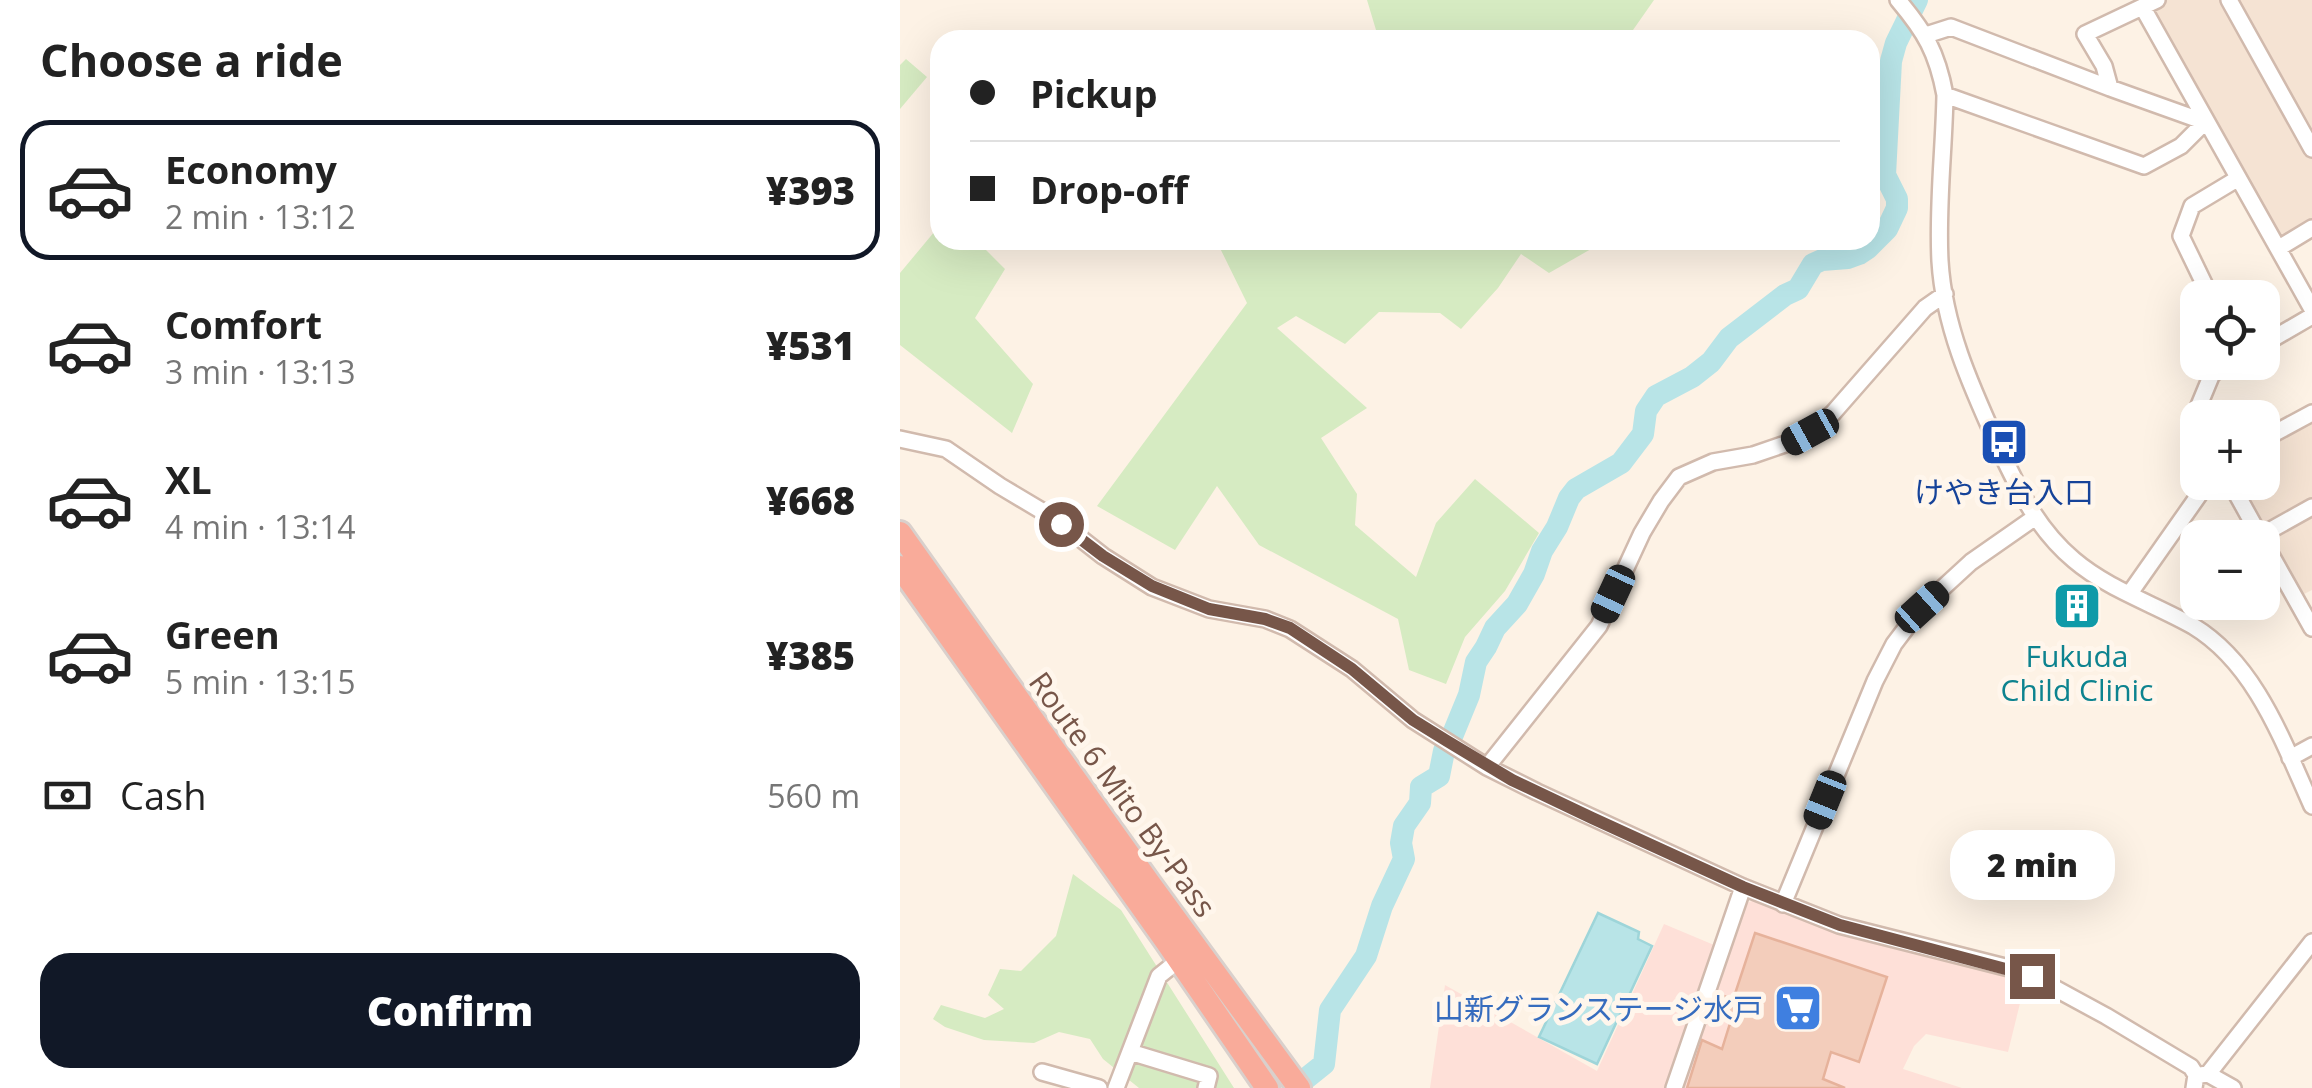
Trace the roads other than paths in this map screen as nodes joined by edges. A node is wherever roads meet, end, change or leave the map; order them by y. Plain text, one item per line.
1 (1898, 0) edge
2 (2229, 0) edge
3 (2150, 4) edge
4 (1924, 32) junction
5 (2110, 88) junction
6 (1945, 95) junction
7 (2205, 122) junction
8 (2312, 149) edge
9 (2237, 179) junction
10 (2312, 228) edge
11 (2279, 248) junction
12 (2202, 280) edge
13 (1944, 294) junction
14 (2312, 313) edge
15 (2280, 333) edge
16 (2312, 412) edge
17 (2280, 430) edge
18 (900, 439) edge
19 (2195, 500) edge
20 (2312, 506) edge
21 (2034, 518) junction
22 (2280, 526) edge
23 (900, 534) edge
24 (2280, 564) edge
25 (900, 568) edge
26 (2130, 593) junction
27 (2306, 601) edge
28 (2312, 628) edge
29 (2312, 746) edge
30 (2290, 758) junction
31 (1488, 766) junction
32 (2312, 806) edge
33 (1743, 887) junction
34 (1784, 904) junction
35 (2312, 942) edge
36 (1179, 960) junction
37 (1130, 1052) junction
38 (1042, 1072) dead end
39 (1294, 1081) edge
40 (2198, 1081) edge
41 (1077, 1085) edge
42 (1099, 1088) edge
43 (1116, 1088) edge
44 (1206, 1088) edge
45 (1267, 1088) edge
46 (1674, 1088) edge
47 (2234, 1088) edge

1 - 4 street
2 - 8 street
3 - 5 street
3 - 7 street
4 - 5 street
4 - 6 street
5 - 7 street
6 - 7 street
6 - 13 street
7 - 9 street
9 - 11 street
9 - 12 street
10 - 11 street
11 - 14 street
13 - 21 street
13 - 31 street
14 - 15 street
16 - 17 street
18 - 31 street
19 - 26 street
20 - 22 street
21 - 26 street
21 - 34 street
23 - 39 highway, Route 6 Mito By-Pass
24 - 27 street
25 - 36 highway, Route 6 Mito By-Pass
26 - 30 street
27 - 28 street
29 - 30 street
30 - 32 street
31 - 33 street
33 - 34 street
33 - 46 street
34 - 40 street
35 - 40 street
36 - 37 street
36 - 45 highway, Route 6 Mito By-Pass
37 - 43 street
37 - 44 street
38 - 41 street
40 - 47 street
41 - 42 street

